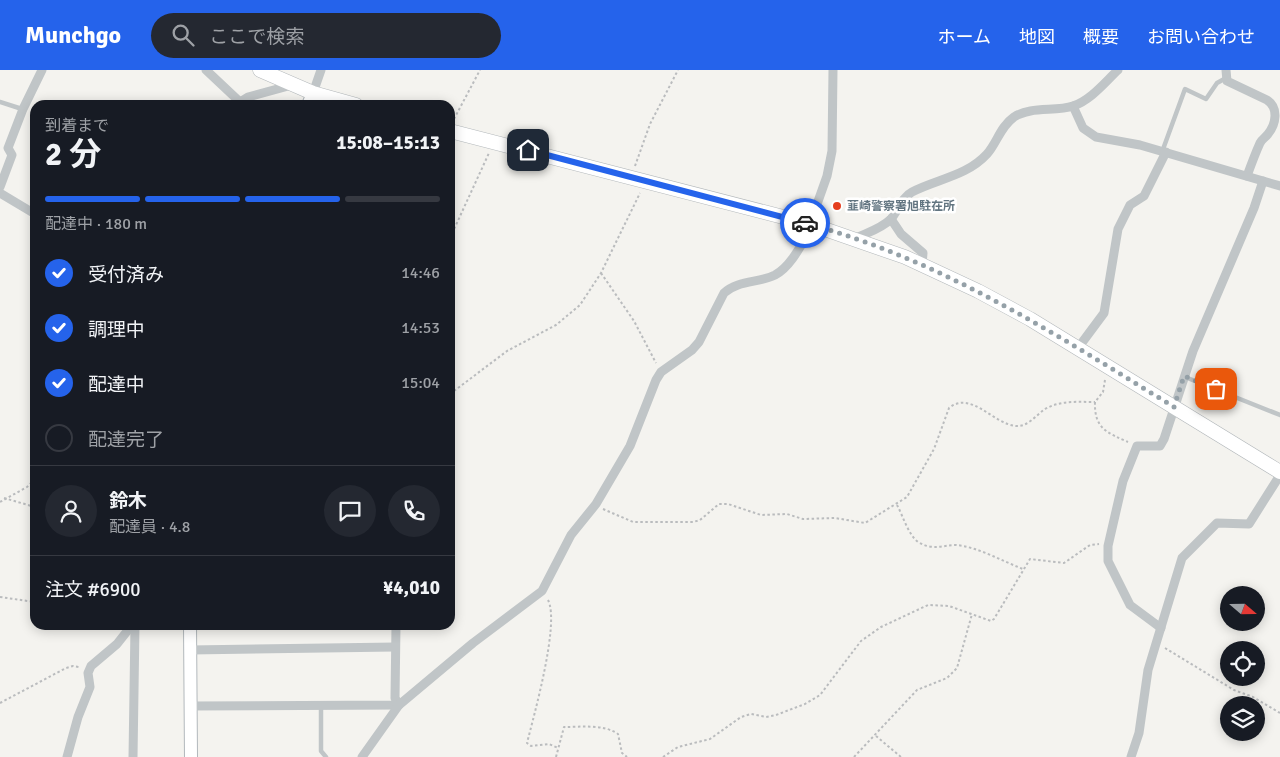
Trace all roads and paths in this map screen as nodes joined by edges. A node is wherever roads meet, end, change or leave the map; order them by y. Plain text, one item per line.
1 (42, 70) edge
2 (206, 70) edge
3 (260, 70) edge
4 (321, 70) edge
5 (480, 70) edge
6 (678, 70) edge
7 (833, 70) edge
8 (1118, 70) edge
9 (1226, 74) edge
10 (292, 84) junction
11 (311, 99) edge
12 (236, 100) edge
13 (244, 100) edge
14 (0, 102) edge
15 (1073, 106) junction
16 (22, 109) junction
17 (455, 119) edge
18 (455, 126) edge
19 (494, 142) junction
20 (1164, 152) junction
21 (1247, 176) junction
22 (631, 177) junction
23 (646, 181) junction
24 (1263, 181) junction
25 (1280, 186) edge
26 (0, 187) edge
27 (0, 194) edge
28 (30, 211) edge
29 (891, 219) junction
30 (812, 225) junction
31 (455, 228) edge
32 (854, 239) junction
33 (922, 265) junction
34 (601, 273) junction
35 (1078, 348) junction
36 (1107, 366) junction
37 (661, 372) junction
38 (1184, 376) junction
39 (455, 390) edge
40 (1095, 402) junction
41 (1174, 407) junction
42 (1280, 415) edge
43 (1137, 446) junction
44 (1280, 474) edge
45 (30, 484) edge
46 (4, 498) junction
47 (0, 502) edge
48 (596, 504) junction
49 (897, 504) junction
50 (30, 506) edge
51 (1108, 542) junction
52 (1022, 569) junction
53 (542, 591) junction
54 (0, 597) edge
55 (30, 601) edge
56 (972, 614) junction
57 (1161, 628) junction
58 (129, 630) edge
59 (133, 630) edge
60 (190, 630) edge
61 (396, 630) edge
62 (1156, 642) junction
63 (395, 647) junction
64 (190, 650) junction
65 (89, 670) junction
66 (0, 703) edge
67 (321, 705) junction
68 (399, 705) junction
69 (190, 706) junction
70 (1280, 714) edge
71 (876, 736) junction
72 (558, 748) junction
73 (67, 757) edge
74 (133, 757) edge
75 (190, 757) edge
76 (326, 757) edge
77 (362, 757) edge
78 (556, 757) edge
79 (627, 757) edge
80 (663, 757) edge
81 (854, 757) edge
82 (901, 757) edge
83 (1131, 757) edge

1 - 16 street
2 - 12 street
3 - 10 main road
4 - 11 street
5 - 17 path
6 - 22 path
7 - 30 street
8 - 15 street
9 - 20 lane
9 - 21 street
10 - 11 main road
10 - 13 street
14 - 16 lane
15 - 20 street
15 - 29 street
16 - 26 street
18 - 19 main road
19 - 22 main road
19 - 31 path
20 - 21 street
20 - 35 street
21 - 24 street
22 - 23 main road
23 - 30 main road
23 - 34 path
24 - 25 street
24 - 38 street
27 - 28 street
29 - 32 street
29 - 33 street
30 - 32 main road
30 - 37 street
32 - 33 main road
33 - 35 main road
34 - 37 path
34 - 39 path
35 - 36 main road
36 - 40 path
36 - 41 main road
37 - 48 street
38 - 41 street
38 - 42 lane
40 - 43 path
40 - 49 path
41 - 43 street
41 - 44 main road
43 - 51 street
44 - 57 street
45 - 46 path
46 - 47 path
46 - 50 path
48 - 49 path
48 - 53 street
49 - 52 path
51 - 52 path
51 - 57 street
52 - 56 path
53 - 68 street
53 - 72 path
54 - 55 path
56 - 71 path
56 - 80 path
57 - 62 street
58 - 65 street
59 - 74 street
60 - 64 street
61 - 63 street
62 - 70 path
62 - 83 street
63 - 64 street
63 - 68 street
64 - 69 street
65 - 66 path
65 - 73 street
67 - 68 street
67 - 69 street
67 - 76 lane
68 - 77 street
69 - 75 street
71 - 81 path
71 - 82 path
72 - 78 path
72 - 79 path

